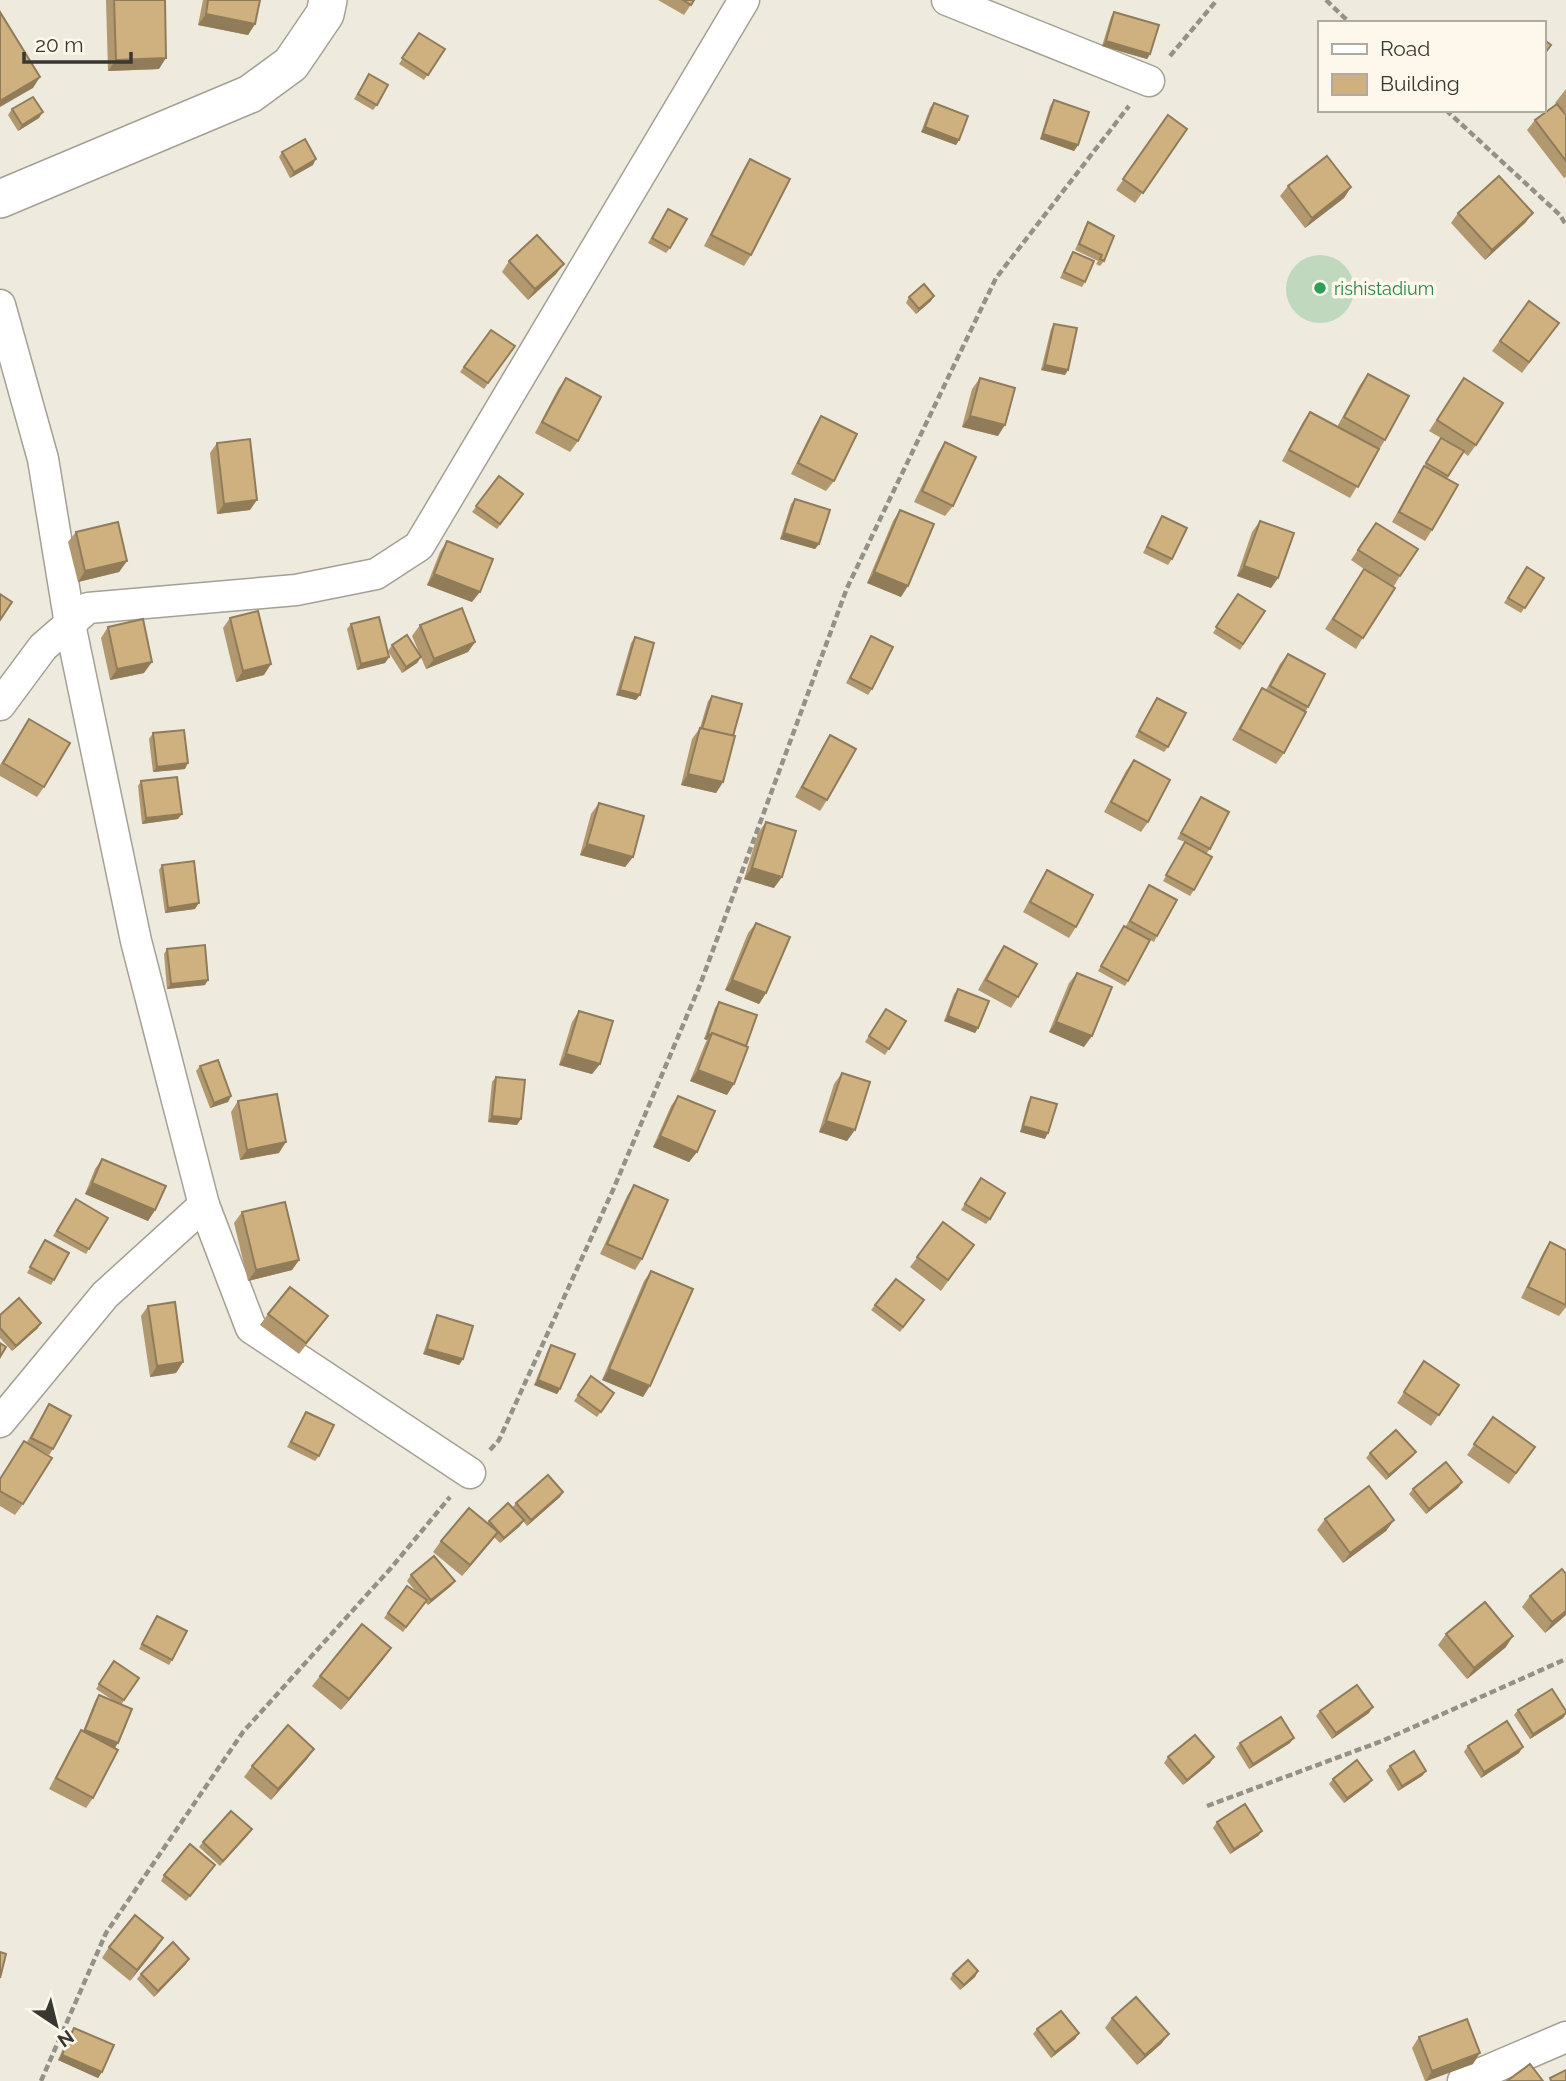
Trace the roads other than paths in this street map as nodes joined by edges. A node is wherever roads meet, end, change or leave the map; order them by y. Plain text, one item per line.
1 (328, 0) edge
2 (744, 0) edge
3 (947, 0) edge
4 (1149, 81) road end
5 (0, 199) edge
6 (0, 305) edge
7 (70, 624) junction
8 (0, 705) edge
9 (204, 1205) junction
10 (0, 1422) edge
11 (470, 1474) road end
12 (1566, 2037) edge
13 (1463, 2081) edge

1 - 5 street
2 - 7 street
3 - 4 street
6 - 7 street
7 - 8 street
7 - 9 street
9 - 10 street
9 - 11 street
12 - 13 street

